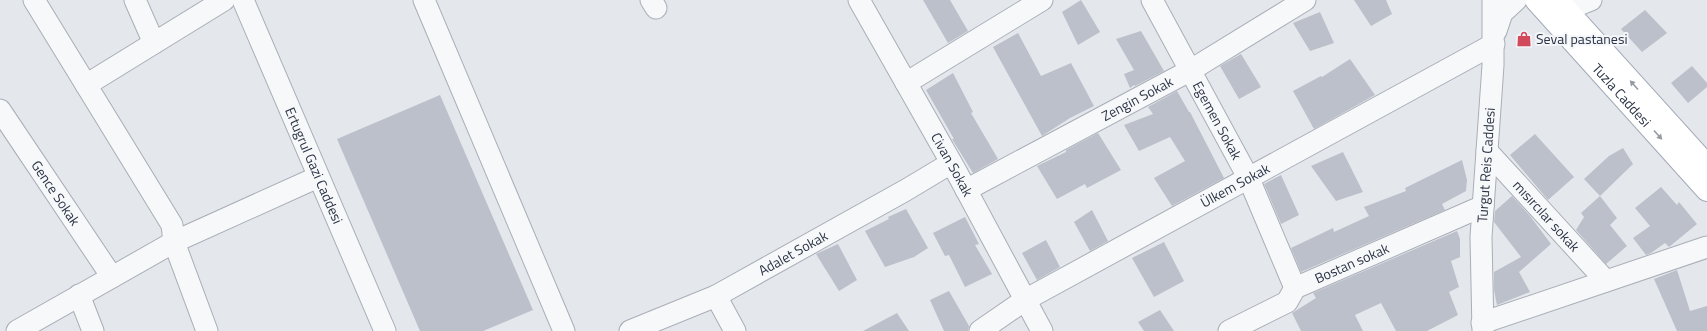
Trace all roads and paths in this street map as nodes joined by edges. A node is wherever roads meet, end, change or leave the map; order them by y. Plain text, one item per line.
1 (34, 0) edge
2 (135, 0) edge
3 (224, 0) edge
4 (243, 0) edge
5 (424, 0) edge
6 (859, 0) edge
7 (1042, 0) edge
8 (1152, 0) edge
9 (1305, 0) edge
10 (1493, 0) edge
11 (1516, 0) edge
12 (1536, 0) edge
13 (1591, 0) edge
14 (1560, 11) edge
15 (1494, 41) junction
16 (154, 43) junction
17 (1191, 70) junction
18 (906, 83) junction
19 (86, 85) junction
20 (0, 110) edge
21 (1487, 151) junction
22 (1704, 158) edge
23 (951, 162) junction
24 (318, 177) junction
25 (1249, 179) junction
26 (966, 190) junction
27 (1707, 190) edge
28 (1483, 206) junction
29 (174, 242) junction
30 (1707, 246) edge
31 (112, 277) junction
32 (1606, 281) junction
33 (1295, 288) junction
34 (79, 295) junction
35 (716, 296) junction
36 (1025, 300) junction
37 (1483, 327) edge
38 (17, 331) edge
39 (93, 331) edge
40 (207, 331) edge
41 (385, 331) edge
42 (564, 331) edge
43 (630, 331) edge
44 (735, 331) edge
45 (980, 331) edge
46 (1042, 331) edge
47 (1229, 331) edge

1 - 19 street
2 - 16 street
3 - 16 street
4 - 24 street, Ertugrul Gazi Caddesi
5 - 42 street
6 - 18 street, Civan Sokak
7 - 18 street
8 - 17 street, Egemen Sokak
9 - 17 street, Zengin Sokak
10 - 15 street, Turgut Reis Caddesi
11 - 15 street
12 - 14 main road, Tuzla Caddesi
13 - 14 street
22 -> 14 main road, Tuzla Caddesi
14 -> 27 main road, Tuzla Caddesi
15 - 21 street, Turgut Reis Caddesi
15 - 25 street, Ülkem Sokak
16 - 19 street
17 - 25 street, Egemen Sokak
17 - 26 street, Zengin Sokak
18 - 23 street, Civan Sokak
19 - 29 street
20 - 31 street, Gence Sokak
21 - 28 street, Turgut Reis Caddesi
21 - 32 street, mısırcılar sokak
23 - 26 street, Civan Sokak
23 - 35 street, Adalet Sokak
24 - 29 street
24 - 41 street, Ertugrul Gazi Caddesi
25 - 33 street, Egemen Sokak
25 - 36 street, Ülkem Sokak
26 - 36 street, Civan Sokak
28 - 33 street, Bostan sokak
28 - 37 street, Turgut Reis Caddesi
29 - 31 street
29 - 40 street
30 - 32 street
31 - 34 street
32 - 37 street
33 - 47 street
34 - 38 street
34 - 39 street
35 - 43 street, Adalet Sokak
35 - 44 street
36 - 45 street, Ülkem Sokak
36 - 46 street, Civan Sokak

